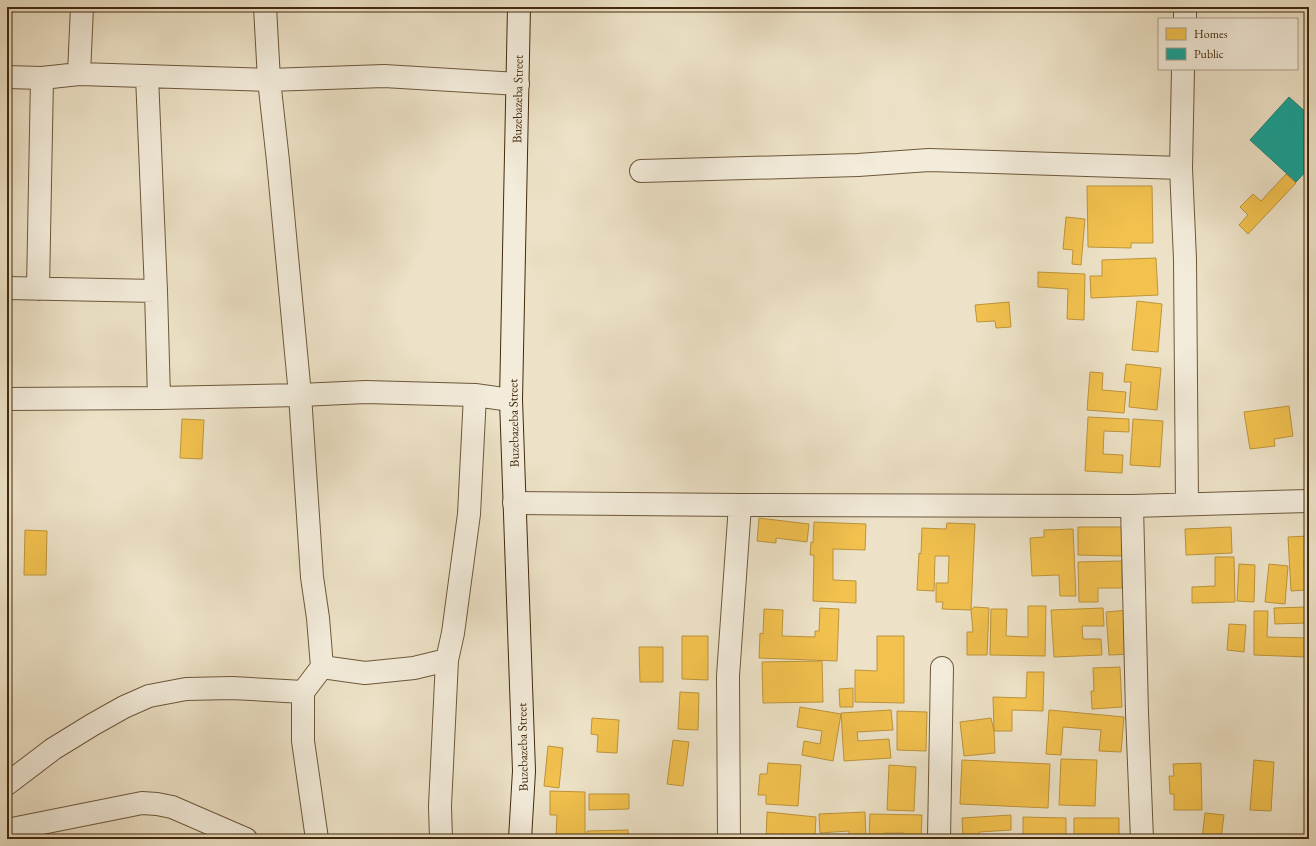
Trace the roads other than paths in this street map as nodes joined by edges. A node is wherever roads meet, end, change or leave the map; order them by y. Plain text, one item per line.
1 (82, 7) edge
2 (265, 7) edge
3 (519, 7) edge
4 (1185, 7) edge
5 (1185, 18) edge
6 (1184, 70) edge
7 (79, 74) junction
8 (147, 76) junction
9 (7, 77) edge
10 (42, 78) junction
11 (269, 80) junction
12 (518, 84) junction
13 (1181, 168) junction
14 (641, 171) dead end
15 (7, 288) edge
16 (38, 289) junction
17 (156, 291) junction
18 (300, 395) junction
19 (475, 395) junction
20 (159, 398) junction
21 (7, 399) edge
22 (511, 400) junction
23 (1309, 501) edge
24 (514, 503) junction
25 (1187, 504) junction
26 (740, 505) junction
27 (1132, 506) junction
28 (447, 660) junction
29 (322, 667) junction
30 (942, 668) dead end
31 (303, 692) junction
32 (7, 784) edge
33 (7, 830) edge
34 (246, 839) edge
35 (317, 839) edge
36 (441, 839) edge
37 (520, 839) edge
38 (729, 839) edge
39 (939, 839) edge
40 (1142, 839) edge

1 - 7 street
2 - 11 street
3 - 12 street, Buzebazeba Street
4 - 5 street
6 - 13 street
7 - 8 street
7 - 10 street
8 - 11 street
8 - 17 street
9 - 10 street
10 - 16 street
11 - 12 street
11 - 18 street
12 - 22 street, Buzebazeba Street
13 - 14 street
13 - 25 street
15 - 16 street
16 - 17 street
17 - 20 street
18 - 19 street
18 - 20 street
18 - 29 street
19 - 22 street
19 - 28 street
20 - 21 street
22 - 24 street, Buzebazeba Street
23 - 25 street
24 - 26 street
24 - 37 street, Buzebazeba Street
25 - 27 street
26 - 27 street
26 - 38 street
27 - 40 street
28 - 29 street
28 - 36 street
29 - 31 street
30 - 39 street
31 - 32 street
31 - 35 street
33 - 34 street

